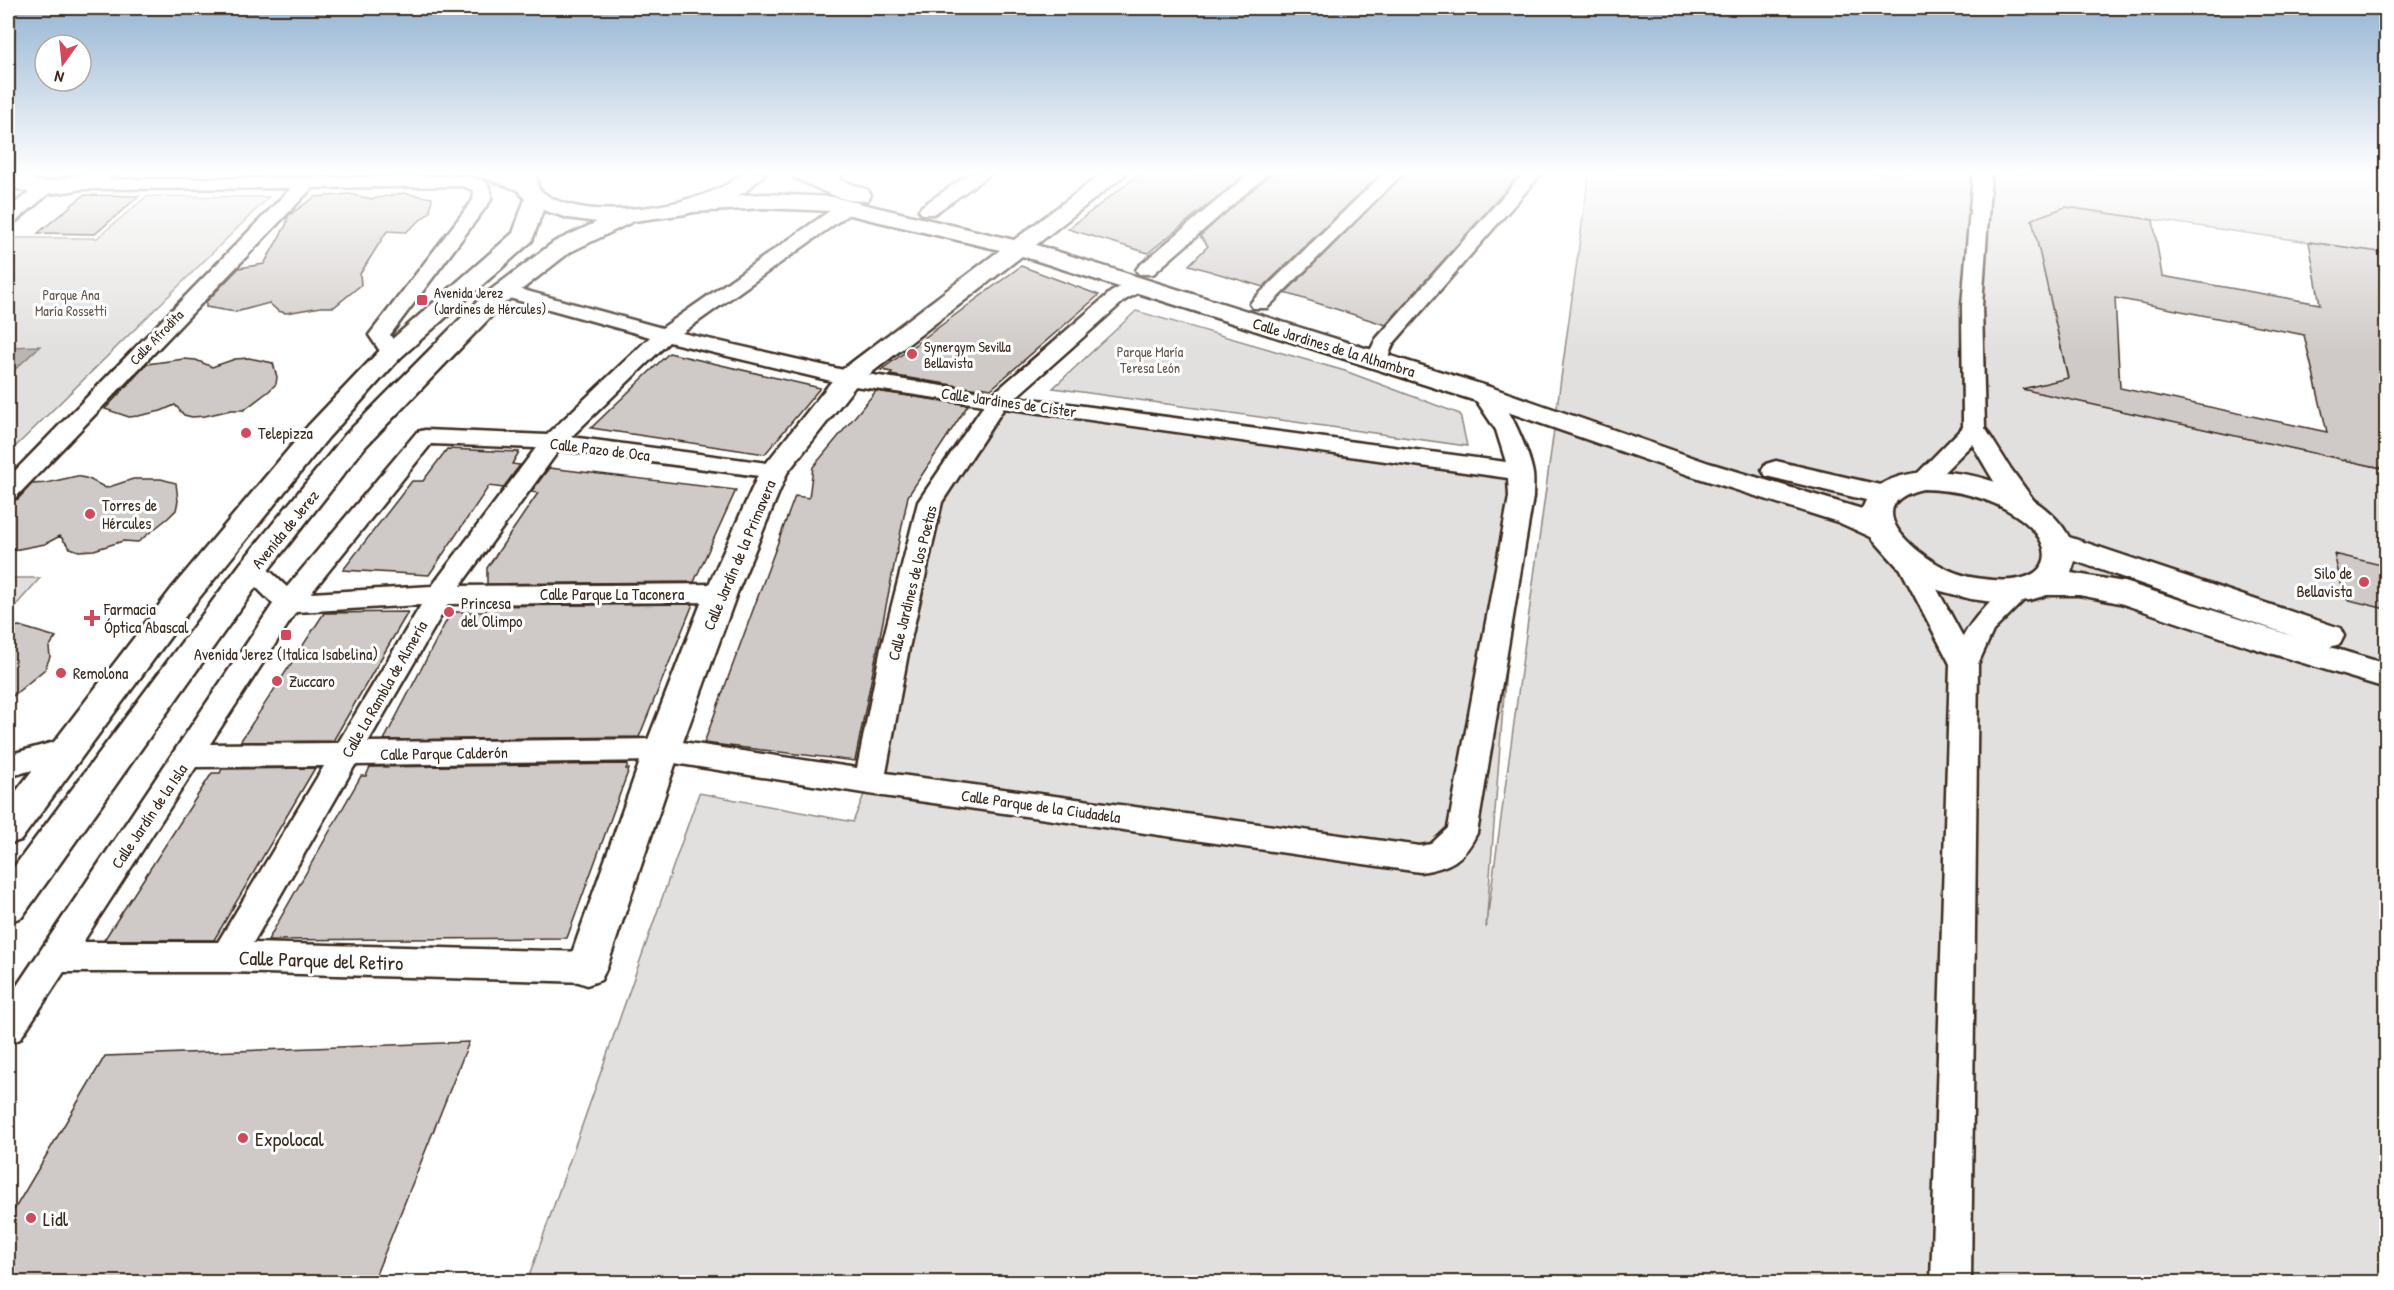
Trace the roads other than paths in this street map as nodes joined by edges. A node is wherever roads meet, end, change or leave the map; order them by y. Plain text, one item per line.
1 (258, 233) edge
2 (457, 233) edge
3 (524, 233) edge
4 (591, 233) edge
5 (809, 233) edge
6 (982, 233) edge
7 (1000, 233) edge
8 (1038, 233) edge
9 (1192, 233) edge
10 (1332, 233) edge
11 (1478, 233) edge
12 (1977, 233) edge
13 (1027, 242) junction
14 (1141, 278) junction
15 (505, 291) junction
16 (1260, 304) junction
17 (665, 334) junction
18 (1383, 343) junction
19 (391, 353) junction
20 (1359, 355) junction
21 (848, 378) junction
22 (1477, 383) junction
23 (998, 402) junction
24 (1974, 428) junction
25 (425, 437) joint
26 (553, 442) junction
27 (774, 471) junction
28 (1521, 474) junction
29 (1923, 480) junction
30 (8, 492) edge
31 (1885, 495) junction
32 (2028, 509) junction
33 (1881, 530) junction
34 (2059, 544) junction
35 (1910, 562) junction
36 (252, 570) junction
37 (2032, 588) junction
38 (721, 593) junction
39 (440, 595) junction
40 (288, 603) junction
41 (2386, 654) edge
42 (1964, 664) junction
43 (2386, 676) edge
44 (68, 749) junction
45 (662, 750) junction
46 (346, 755) junction
47 (189, 756) junction
48 (8, 766) edge
49 (869, 782) junction
50 (8, 829) edge
51 (8, 905) edge
52 (55, 957) junction
53 (227, 957) junction
54 (587, 967) joint
55 (8, 1028) edge
56 (1951, 1282) edge

1 - 30 street, Calle Afrodita
2 - 19 street
3 - 19 street
4 - 15 street, Avenida de Jerez
5 - 17 street, Calle La Rambla de Almería
6 - 13 street, Calle Jardines de la Alhambra
7 - 13 street, Calle Jardines de la Alhambra
8 - 13 street, Calle Jardín de la Primavera
9 - 14 street, Calle Jardines de los Poetas
10 - 16 street
11 - 18 street
12 - 24 street
13 - 14 street, Calle Jardines de la Alhambra
13 - 21 street, Calle Jardín de la Primavera
14 - 16 street, Calle Jardines de la Alhambra
14 - 20 street, Calle Jardines de la Alhambra
14 - 23 street, Calle Jardines de los Poetas
15 - 17 street, Calle Jardines de Cister
15 - 36 street, Avenida de Jerez
16 - 18 street, Calle Jardines de la Alhambra
17 - 21 street, Calle Jardines de Cister
17 - 26 street, Calle La Rambla de Almería
18 - 20 street
18 - 22 street, Calle Jardines de la Alhambra
19 - 44 street
20 - 22 street, Calle Jardines de la Alhambra
21 - 23 street, Calle Jardines de Cister
21 - 27 street, Calle Jardín de la Primavera
22 - 28 street
22 - 31 street
22 - 33 street
23 - 28 street, Calle Jardines de Cister
23 - 49 street, Calle Jardines de los Poetas
24 - 29 street
24 - 32 street
25 - 26 street, Calle Pazo de Oca
25 - 40 street, Calle Jardín de la Isla
26 - 27 street, Calle Pazo de Oca
26 - 39 street, Calle La Rambla de Almería
27 - 38 street, Calle Jardín de la Primavera
28 - 49 street, Calle Parque de la Ciudadela
29 - 31 street
29 - 32 street
31 - 33 street
32 - 34 street
33 - 35 street
34 - 37 street
34 - 41 street
35 - 37 street
35 - 42 street
36 - 40 street
36 - 51 street, Avenida de Jerez
37 - 42 street
37 - 43 street
38 - 39 street, Calle Parque La Taconera
38 - 45 street, Calle Jardín de la Primavera
39 - 40 street, Calle Parque La Taconera
39 - 46 street, Calle La Rambla de Almería
40 - 47 street, Calle Jardín de la Isla
42 - 56 street
44 - 48 street
44 - 50 street
45 - 46 street, Calle Parque Calderón
45 - 49 street, Calle Parque de la Ciudadela
45 - 54 street, Calle Jardín de la Primavera
46 - 47 street, Calle Parque Calderón
46 - 53 street, Calle La Rambla de Almería
47 - 52 street, Calle Jardín de la Isla
52 - 53 street, Calle Parque del Retiro
52 - 55 street, Calle Jardín de la Isla
53 - 54 street, Calle Parque del Retiro

